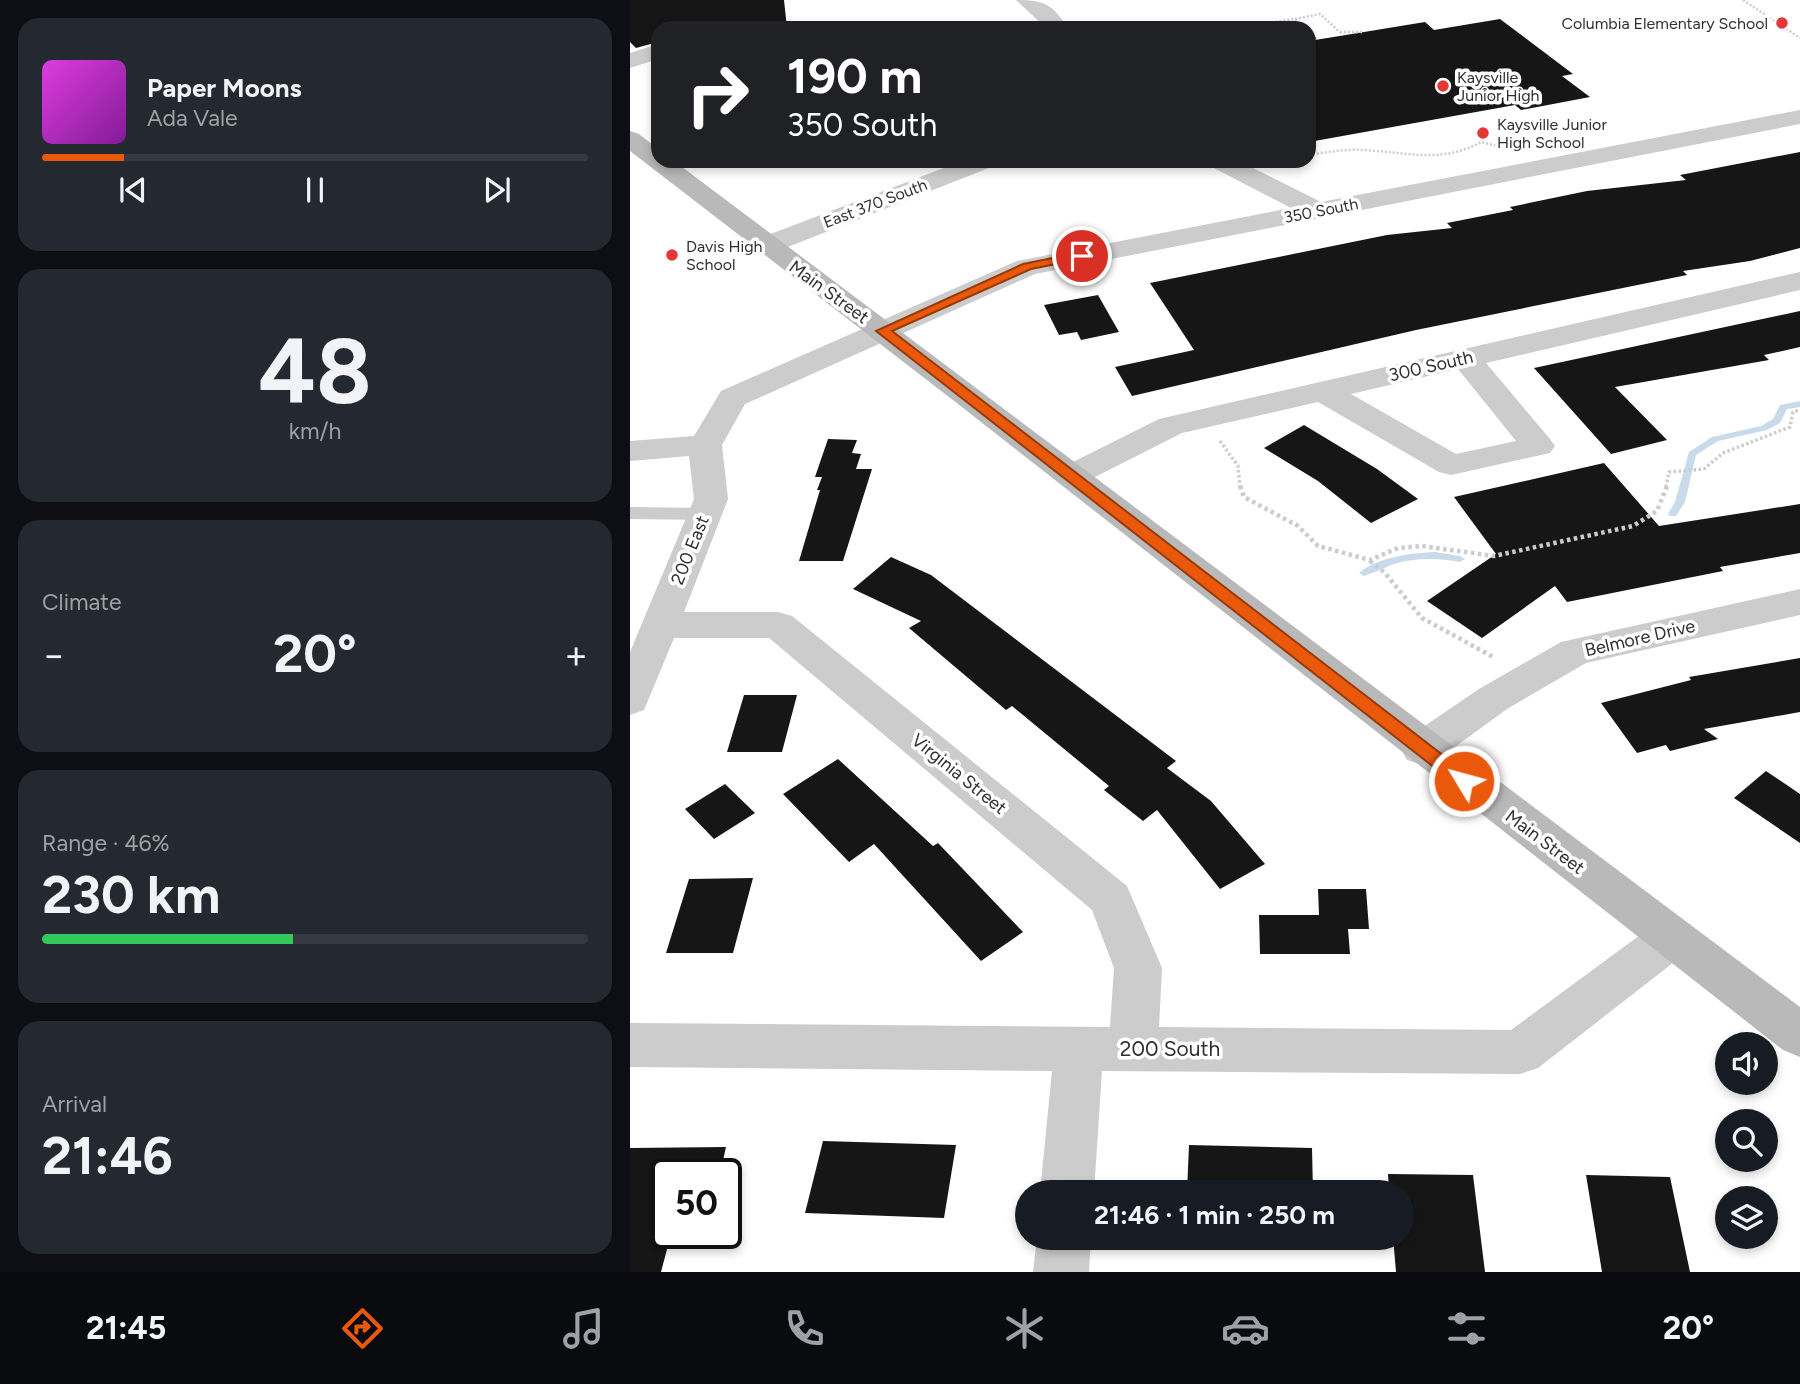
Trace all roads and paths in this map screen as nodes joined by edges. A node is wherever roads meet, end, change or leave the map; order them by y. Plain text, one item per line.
1 (1027, 0) edge
2 (1743, 0) edge
3 (1294, 19) joint
4 (1051, 21) edge
5 (1281, 21) edge
6 (1339, 32) junction
7 (1363, 32) dead end
8 (1343, 35) dead end
9 (1800, 38) edge
10 (651, 54) edge
11 (630, 61) edge
12 (1800, 117) edge
13 (1497, 146) dead end
14 (1316, 154) edge
15 (668, 168) edge
16 (967, 168) edge
17 (1233, 168) edge
18 (1319, 211) junction
19 (765, 246) junction
20 (1800, 281) edge
21 (883, 331) junction
22 (1465, 358) junction
23 (1324, 391) junction
24 (1800, 410) edge
25 (1215, 436) dead end
26 (705, 445) junction
27 (630, 451) edge
28 (1071, 476) junction
29 (630, 513) edge
30 (705, 514) junction
31 (1370, 560) junction
32 (1800, 602) edge
33 (660, 625) junction
34 (1495, 658) dead end
35 (630, 700) edge
36 (1422, 749) junction
37 (1671, 938) junction
38 (1800, 1035) edge
39 (630, 1045) edge
40 (1079, 1049) junction
41 (1133, 1049) junction
42 (1068, 1180) edge
43 (1062, 1250) edge
44 (1061, 1272) edge

1 - 4 street
2 - 9 path
3 - 5 path
3 - 6 path
6 - 7 path
6 - 8 path
10 - 11 street
12 - 18 street, 350 South
13 - 14 path
15 - 19 main road, Main Street
16 - 19 street, East 370 South
17 - 18 street
18 - 21 street, 350 South
19 - 21 main road, Main Street
20 - 22 street, 300 South
21 - 26 street
21 - 28 main road, Main Street
22 - 23 street, 300 South
22 - 23 street
23 - 28 street, 300 South
24 - 31 path
25 - 31 path
26 - 27 street
26 - 30 street, 200 East
28 - 36 main road, Main Street
29 - 30 lane
30 - 33 street, 200 East
31 - 34 path
32 - 36 street, Belmore Drive
33 - 35 street, 200 East
33 - 41 street, Virginia Street
36 - 37 main road, Main Street
37 - 38 main road, Main Street
37 - 41 street, 200 South
39 - 40 street, 200 South
40 - 41 street, 200 South
40 - 42 street
43 - 44 street

